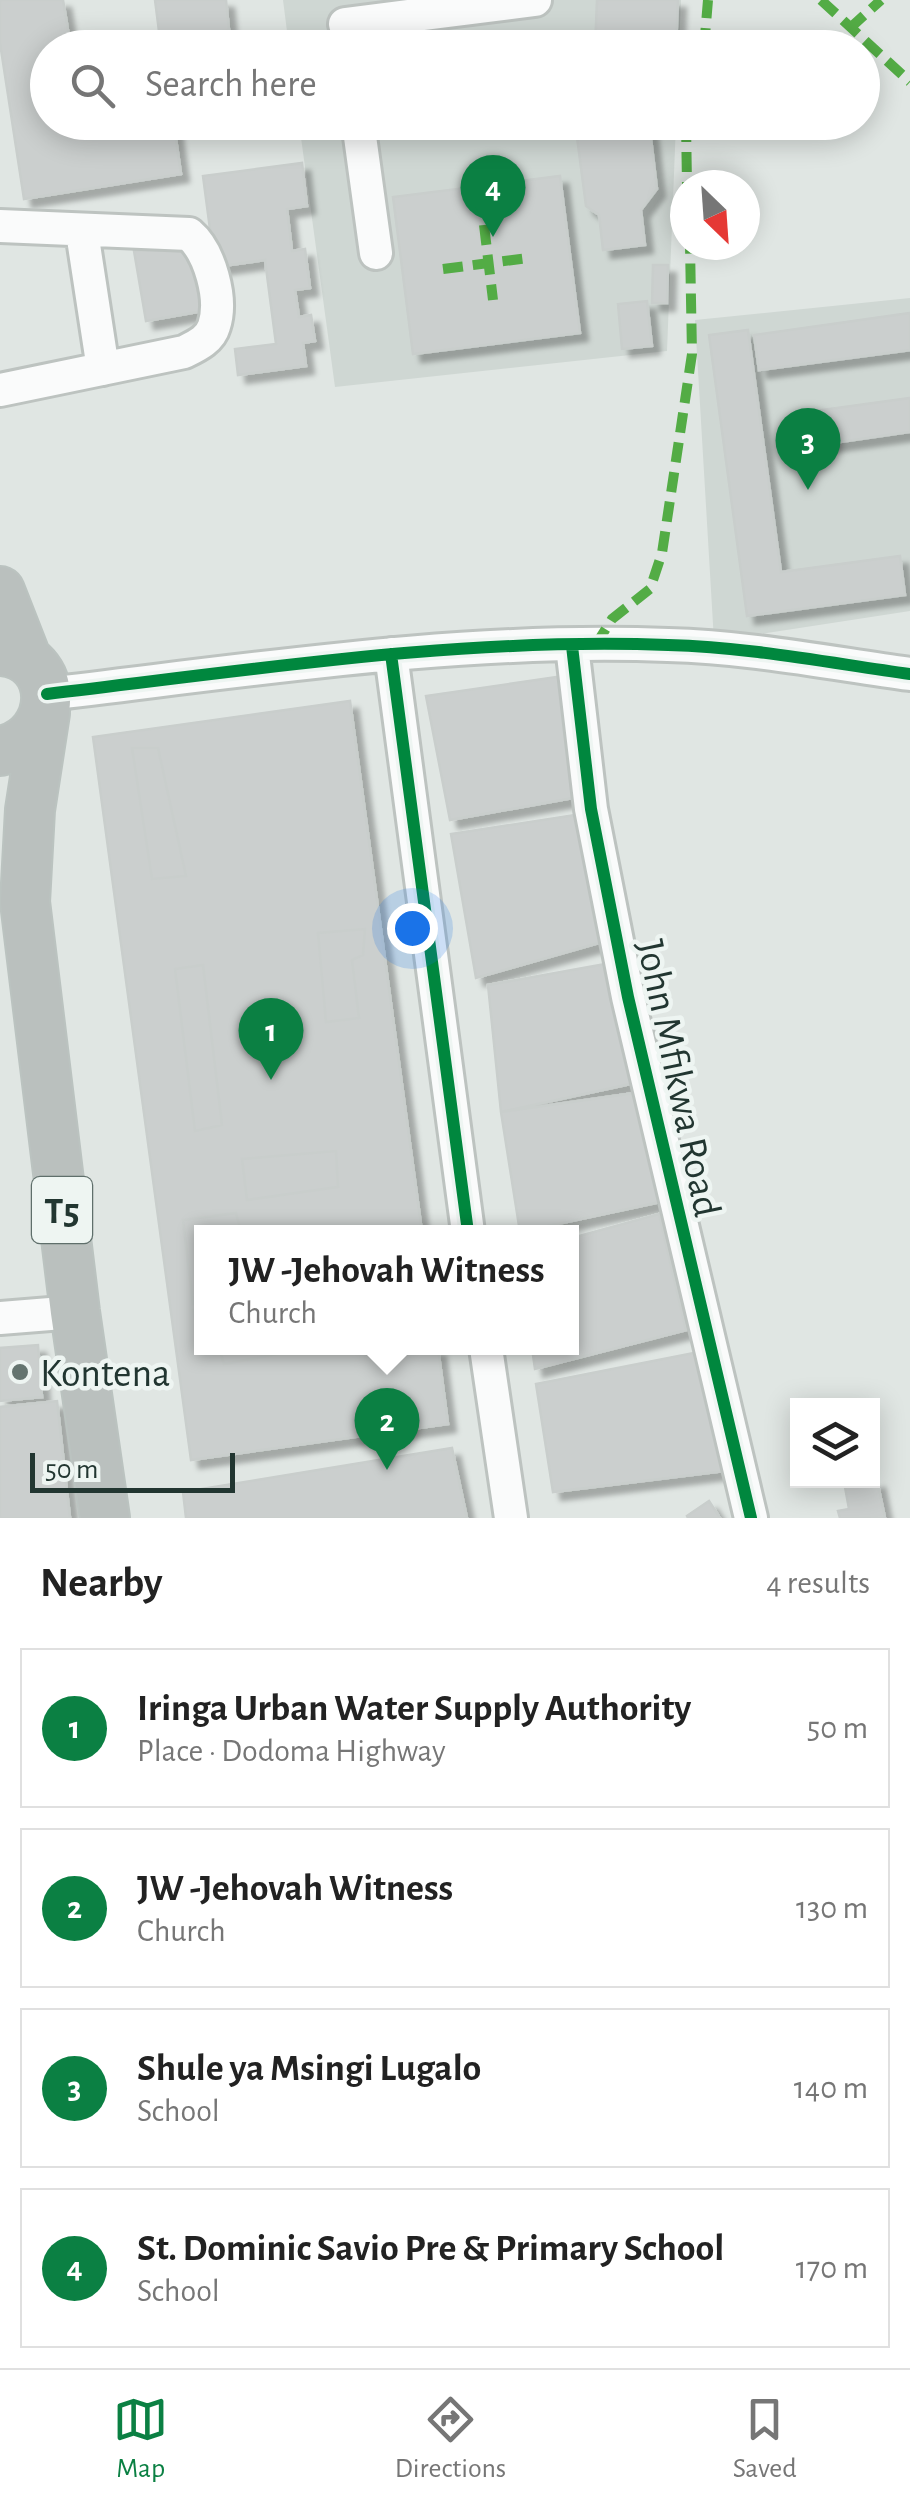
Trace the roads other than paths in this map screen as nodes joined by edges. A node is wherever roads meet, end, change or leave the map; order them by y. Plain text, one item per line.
1 (536, 0) edge
2 (345, 24) edge
3 (360, 140) edge
4 (0, 226) edge
5 (82, 232) junction
6 (376, 254) dead end
7 (103, 369) junction
8 (0, 390) edge
9 (0, 591) edge
10 (572, 646) junction
11 (392, 654) junction
12 (910, 674) edge
13 (30, 679) edge
14 (0, 751) edge
15 (0, 828) edge
16 (25, 902) junction
17 (467, 1225) edge
18 (75, 1312) junction
19 (0, 1318) edge
20 (487, 1355) edge
21 (105, 1518) edge
22 (512, 1518) edge
23 (751, 1518) edge

1 - 2 street
3 - 6 street
4 - 5 street
5 - 7 street
5 - 7 street
7 - 8 street
9 - 13 highway
10 - 11 street
10 - 12 street
10 - 23 street, John Mfikwa Road
11 - 13 street
11 - 17 street
13 - 14 highway
13 - 16 highway, T5
15 - 16 highway, T5
16 - 18 highway, T5
18 - 19 street
18 - 21 highway, T5
20 - 22 street

